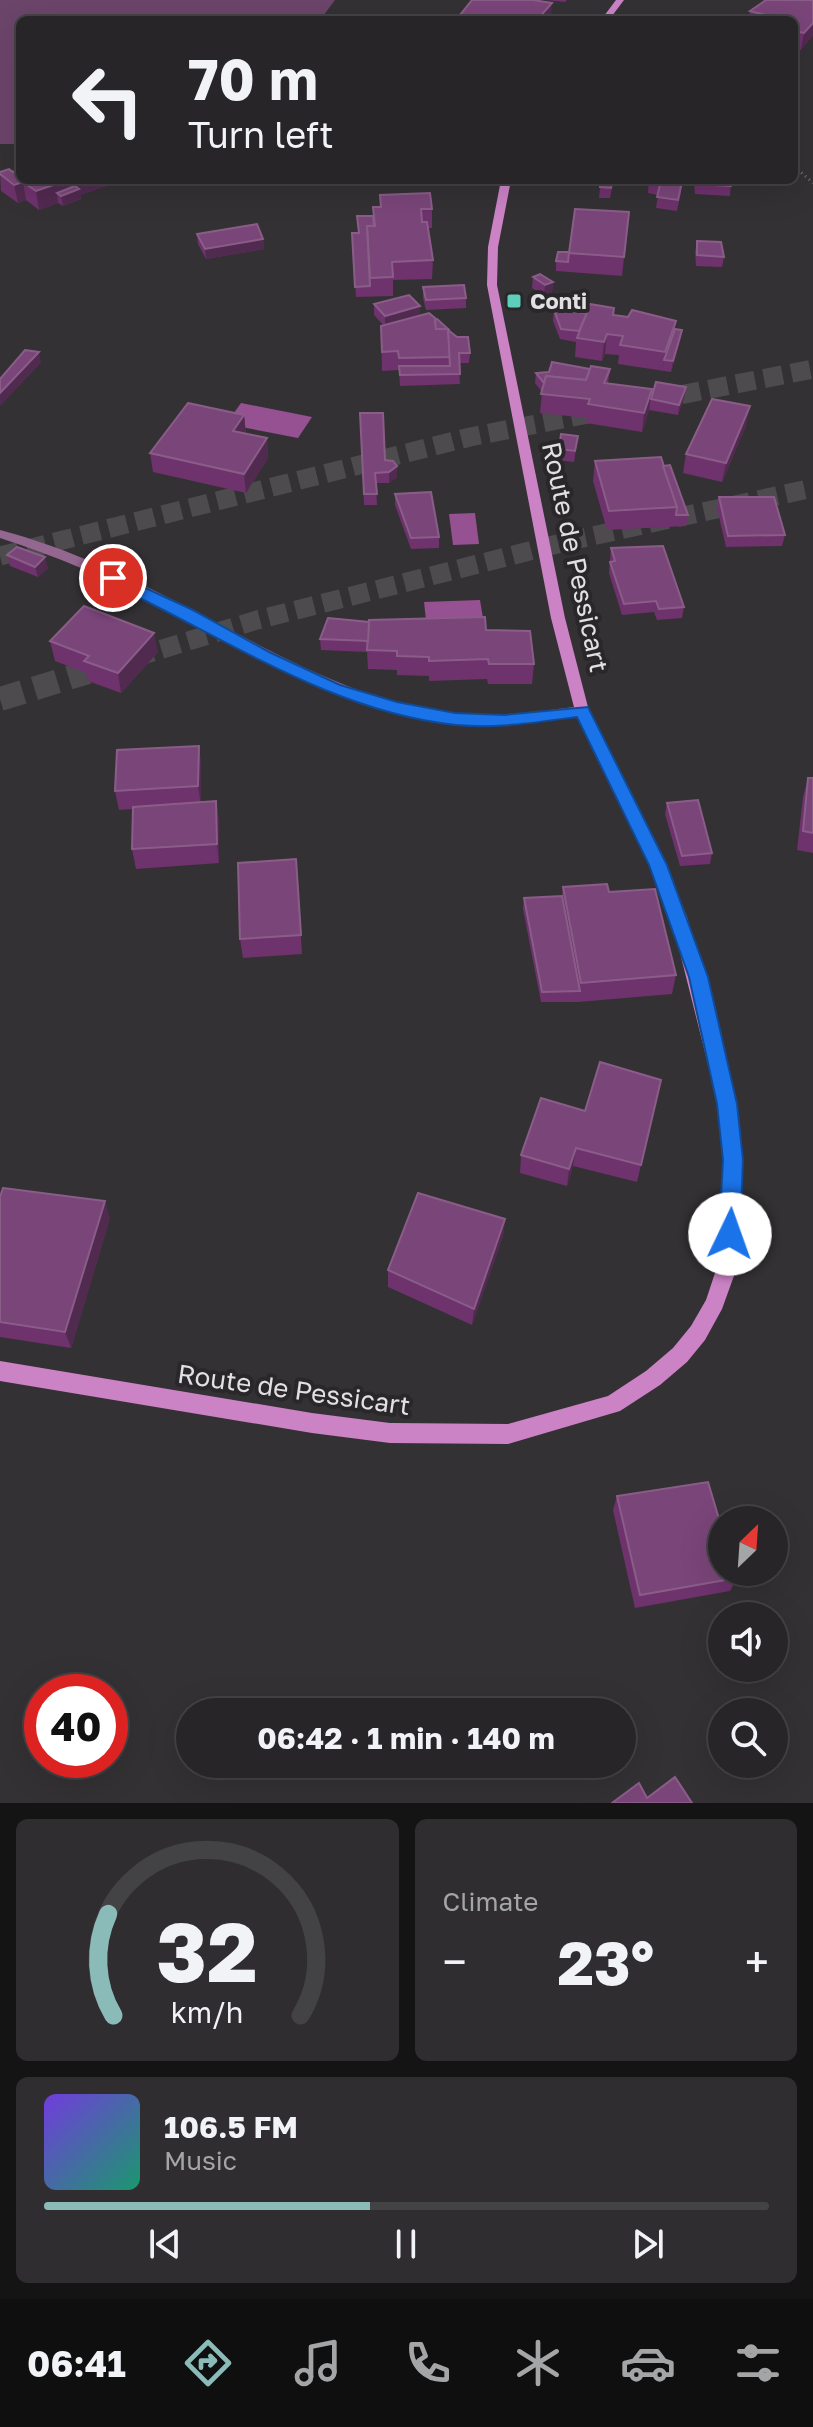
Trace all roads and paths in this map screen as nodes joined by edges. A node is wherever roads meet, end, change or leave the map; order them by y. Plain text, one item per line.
1 (798, 170) edge
2 (813, 183) edge
3 (505, 184) edge
4 (0, 534) edge
5 (582, 711) junction
6 (0, 1371) edge

1 - 2 path
3 - 5 street, Route de Pessicart
4 - 5 lane
5 - 6 street, Route de Pessicart

